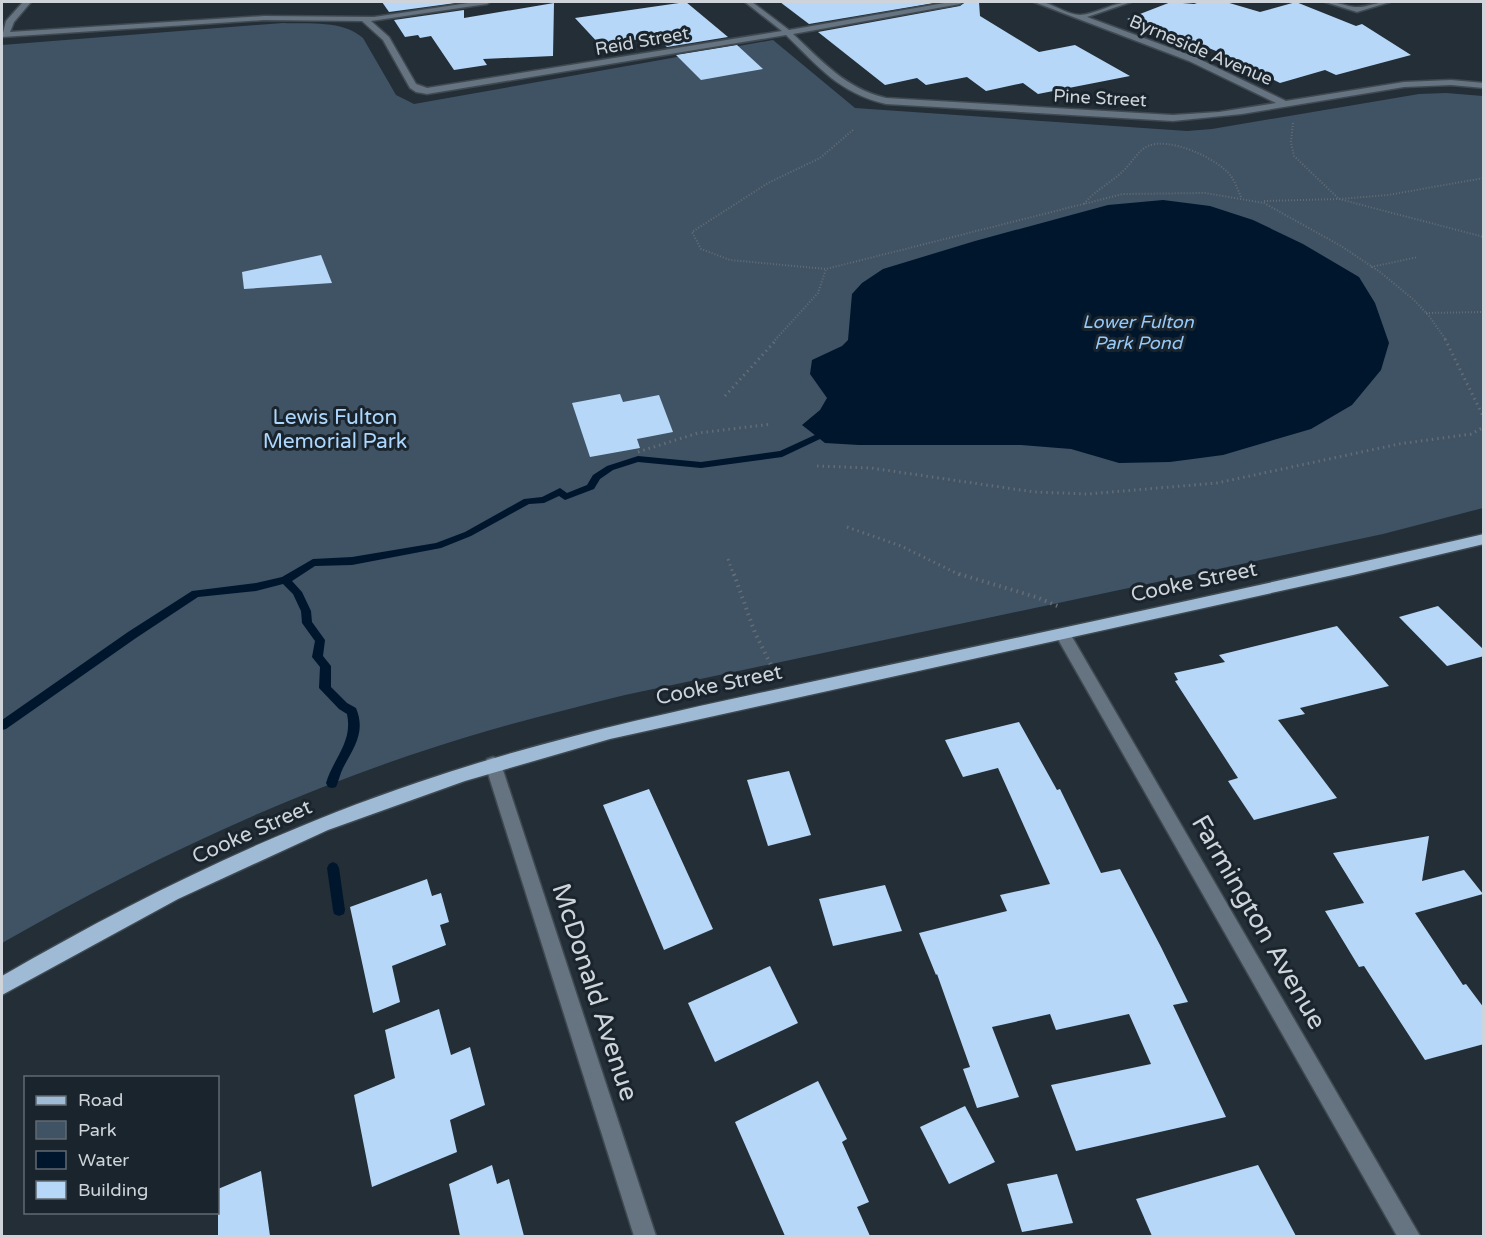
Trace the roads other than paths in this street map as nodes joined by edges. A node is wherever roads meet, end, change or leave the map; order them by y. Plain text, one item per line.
1 (27, 2) edge
2 (487, 2) edge
3 (748, 2) edge
4 (960, 2) edge
5 (1038, 2) edge
6 (1128, 2) edge
7 (1329, 2) edge
8 (1386, 2) edge
9 (1080, 17) junction
10 (363, 19) junction
11 (788, 32) junction
12 (3, 35) edge
13 (1484, 86) edge
14 (1283, 103) junction
15 (1484, 539) edge
16 (1063, 634) junction
17 (493, 764) junction
18 (2, 986) edge
19 (645, 1236) edge
20 (1409, 1236) edge

1 - 12 street
2 - 10 street
3 - 11 street, Pine Street
4 - 11 street, Reid Street
5 - 9 street, Byrneside Avenue
6 - 9 street
7 - 8 street
9 - 14 street, Byrneside Avenue
10 - 11 street, Reid Street
10 - 12 street
11 - 14 street, Pine Street
13 - 14 street, Pine Street
15 - 16 main road, Cooke Street
16 - 17 main road, Cooke Street
16 - 20 street, Farmington Avenue
17 - 18 main road, Cooke Street
17 - 19 street, McDonald Avenue

